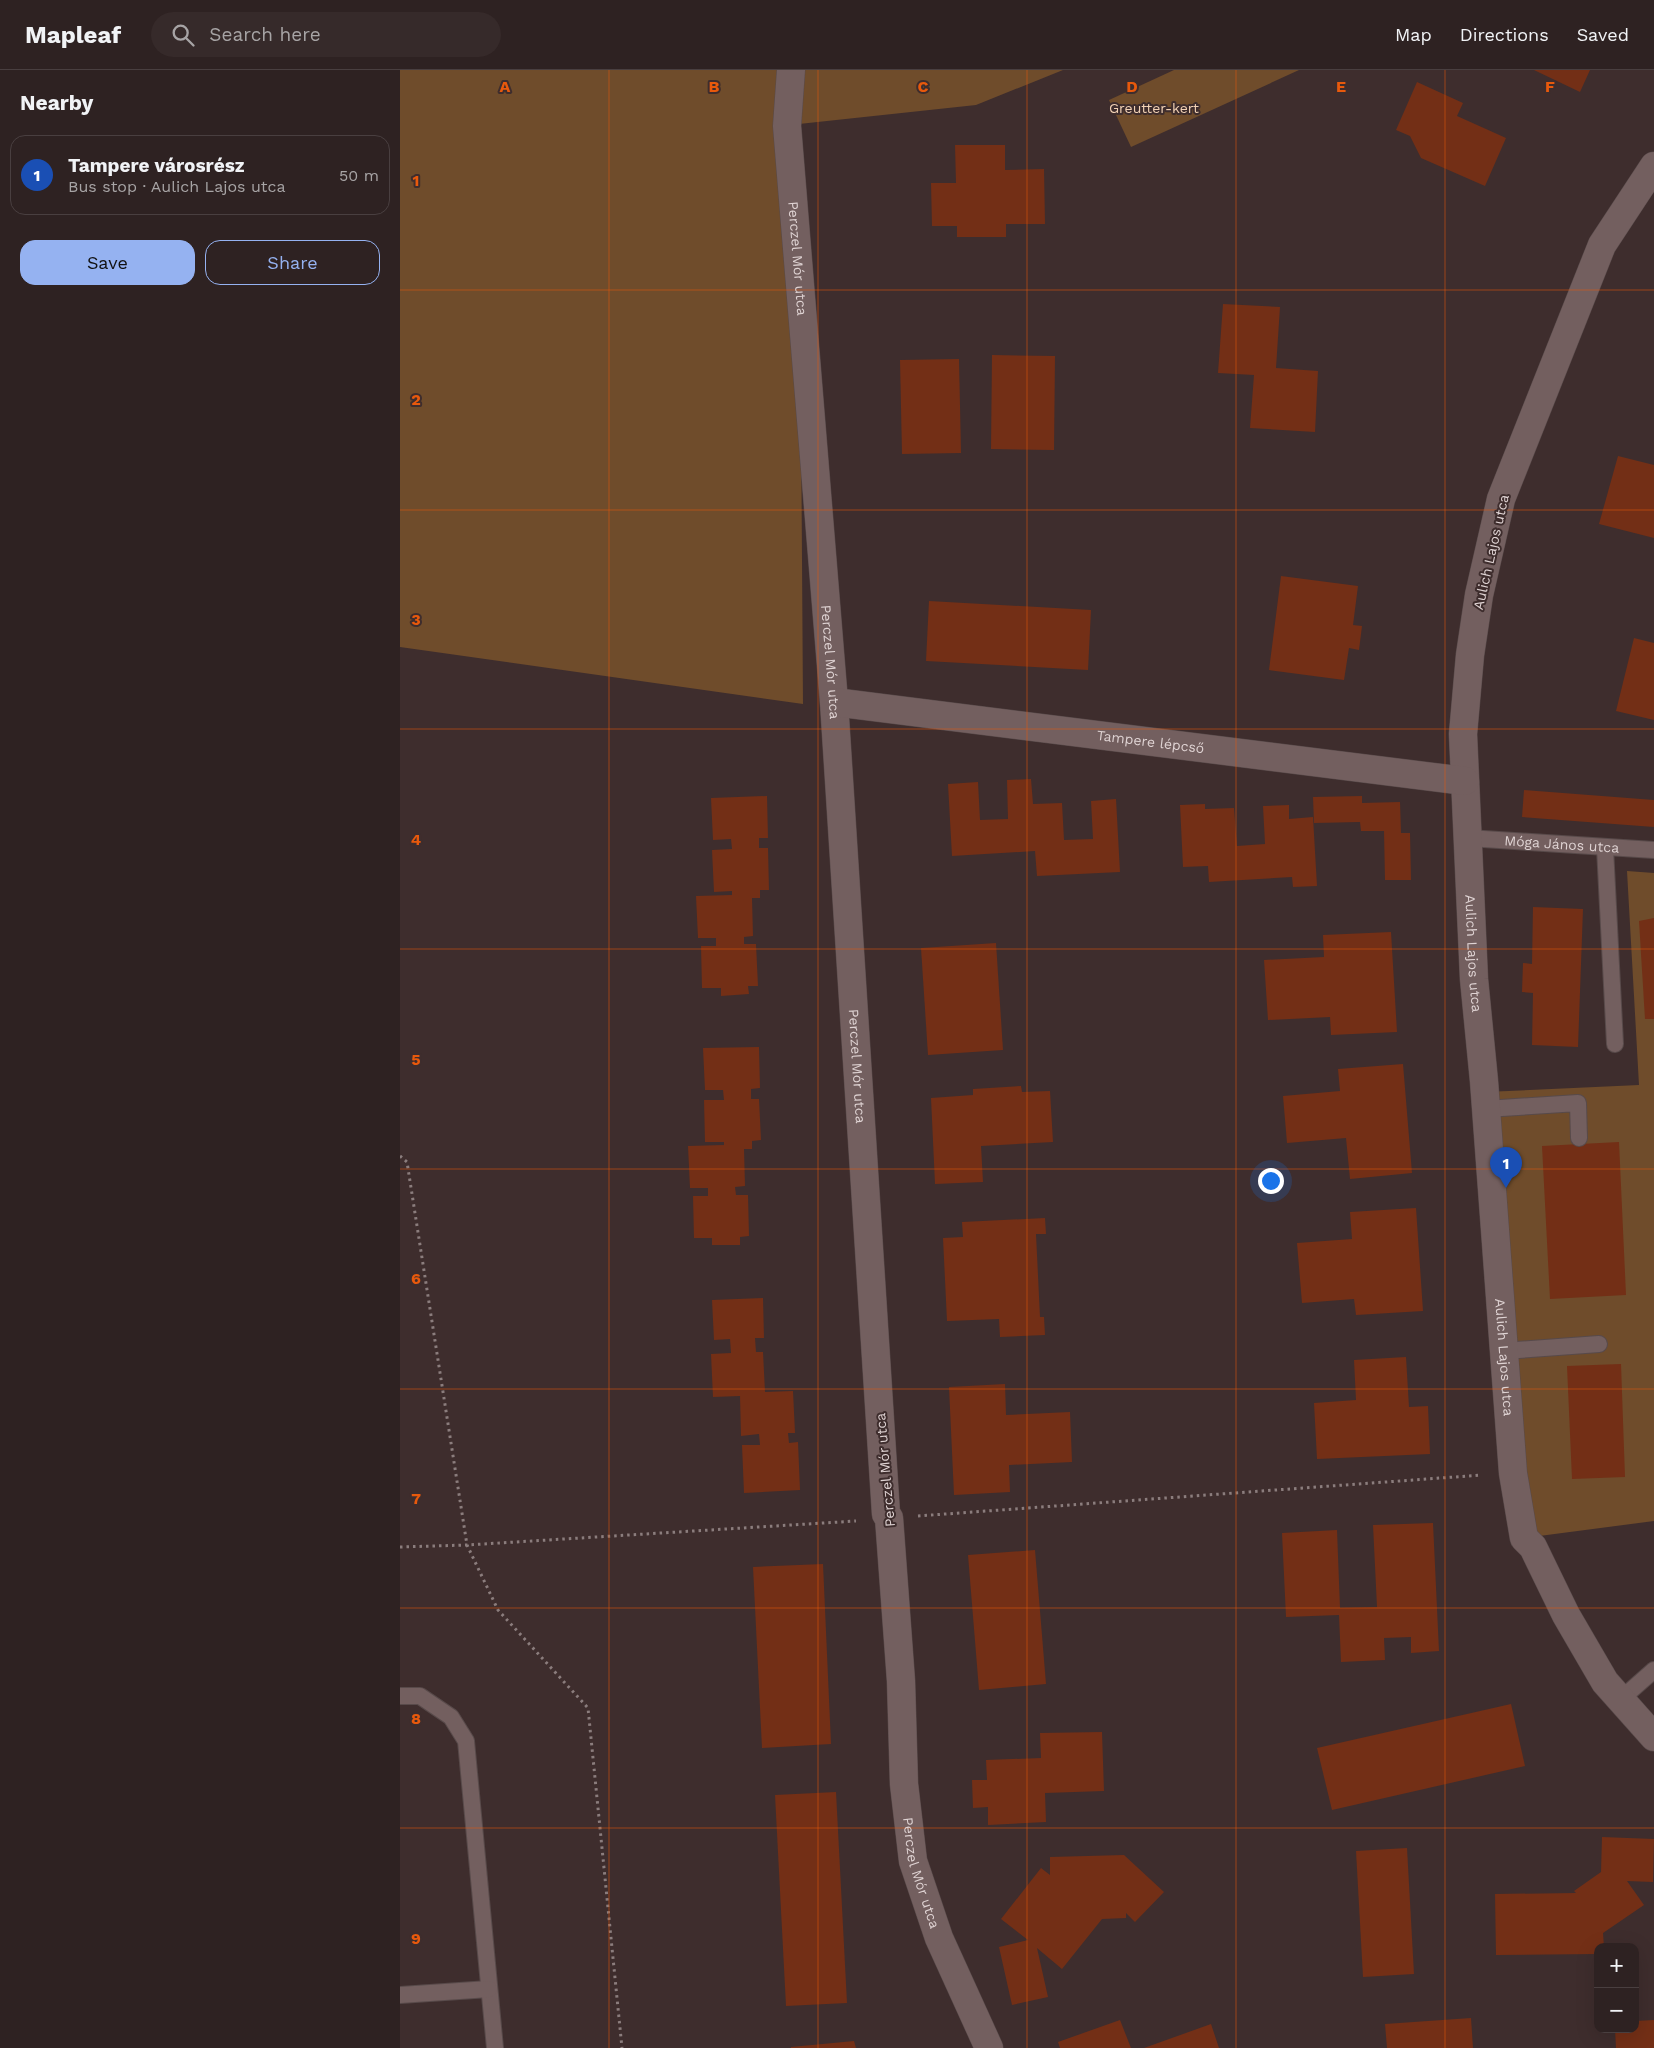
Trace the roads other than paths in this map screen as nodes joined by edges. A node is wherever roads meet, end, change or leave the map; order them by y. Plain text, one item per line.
1 (791, 70) edge
2 (1654, 166) edge
3 (834, 702) junction
4 (1466, 781) junction
5 (1468, 838) junction
6 (1605, 848) junction
7 (1654, 850) edge
8 (1615, 1044) dead end
9 (1486, 1109) junction
10 (1579, 1138) dead end
11 (1599, 1344) dead end
12 (1504, 1350) junction
13 (1654, 1670) edge
14 (400, 1696) edge
15 (1620, 1700) junction
16 (1654, 1737) edge
17 (488, 1989) junction
18 (400, 1995) edge
19 (494, 2048) edge
20 (989, 2048) edge

1 - 3 street, Perczel Mór utca
2 - 4 street, Aulich Lajos utca
3 - 4 street, Tampere lépcső
3 - 20 street, Perczel Mór utca
4 - 5 street, Aulich Lajos utca
5 - 6 lane, Móga János utca
5 - 9 street, Aulich Lajos utca
6 - 7 lane, Móga János utca
6 - 8 lane
9 - 10 lane
9 - 12 street, Aulich Lajos utca
11 - 12 lane
12 - 15 street, Aulich Lajos utca
13 - 15 lane
14 - 17 lane
15 - 16 street, Aulich Lajos utca
17 - 18 lane
17 - 19 lane

